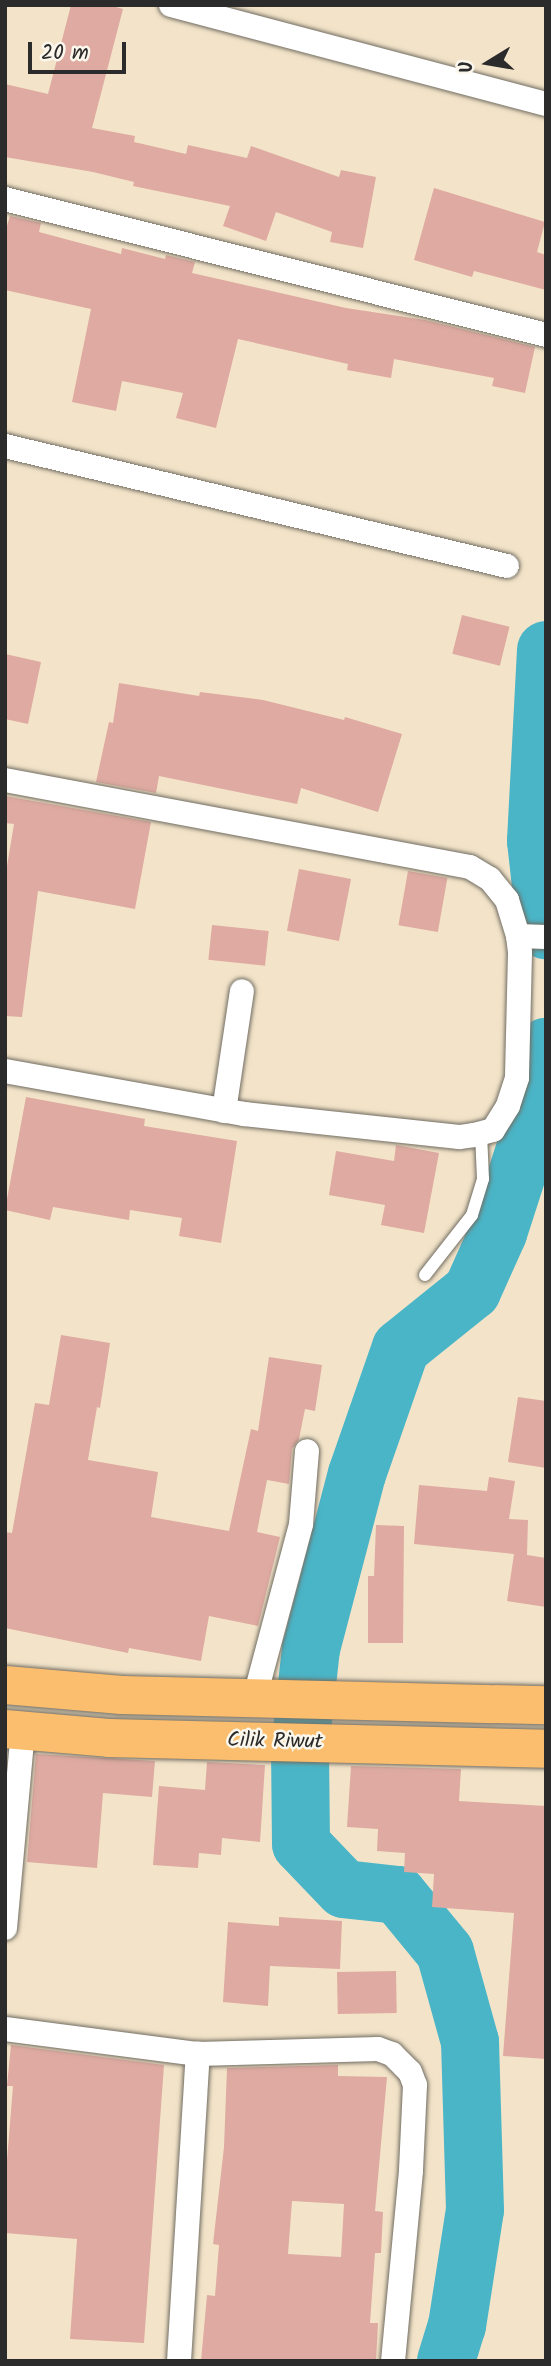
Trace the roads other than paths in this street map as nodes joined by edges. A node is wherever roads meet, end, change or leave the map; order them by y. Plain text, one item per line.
1 (171, 5) edge
2 (546, 104) edge
3 (5, 199) edge
4 (546, 335) edge
5 (5, 446) edge
6 (507, 566) dead end
7 (5, 780) edge
8 (533, 937) edge
9 (242, 991) dead end
10 (5, 1071) edge
11 (224, 1111) junction
12 (481, 1133) junction
13 (425, 1275) dead end
14 (307, 1451) dead end
15 (5, 1685) edge
16 (263, 1700) junction
17 (471, 1704) junction
18 (546, 1705) edge
19 (14, 1730) edge
20 (546, 1749) edge
21 (475, 1750) junction
22 (5, 1928) edge
23 (5, 2029) edge
24 (198, 2054) junction
25 (179, 2361) edge
26 (393, 2361) edge

1 - 2 street
3 - 4 street
5 - 6 street
7 - 8 street
8 - 12 street
9 - 11 street
10 - 11 street
11 - 12 street
12 - 13 lane
14 - 16 street
15 - 16 main road, Cilik Riwut
16 - 17 main road, Cilik Riwut
17 - 18 main road, Cilik Riwut
17 - 21 main road
19 - 21 main road, Cilik Riwut
19 - 22 street
20 - 21 main road, Cilik Riwut
23 - 24 street
24 - 25 street
24 - 26 street

